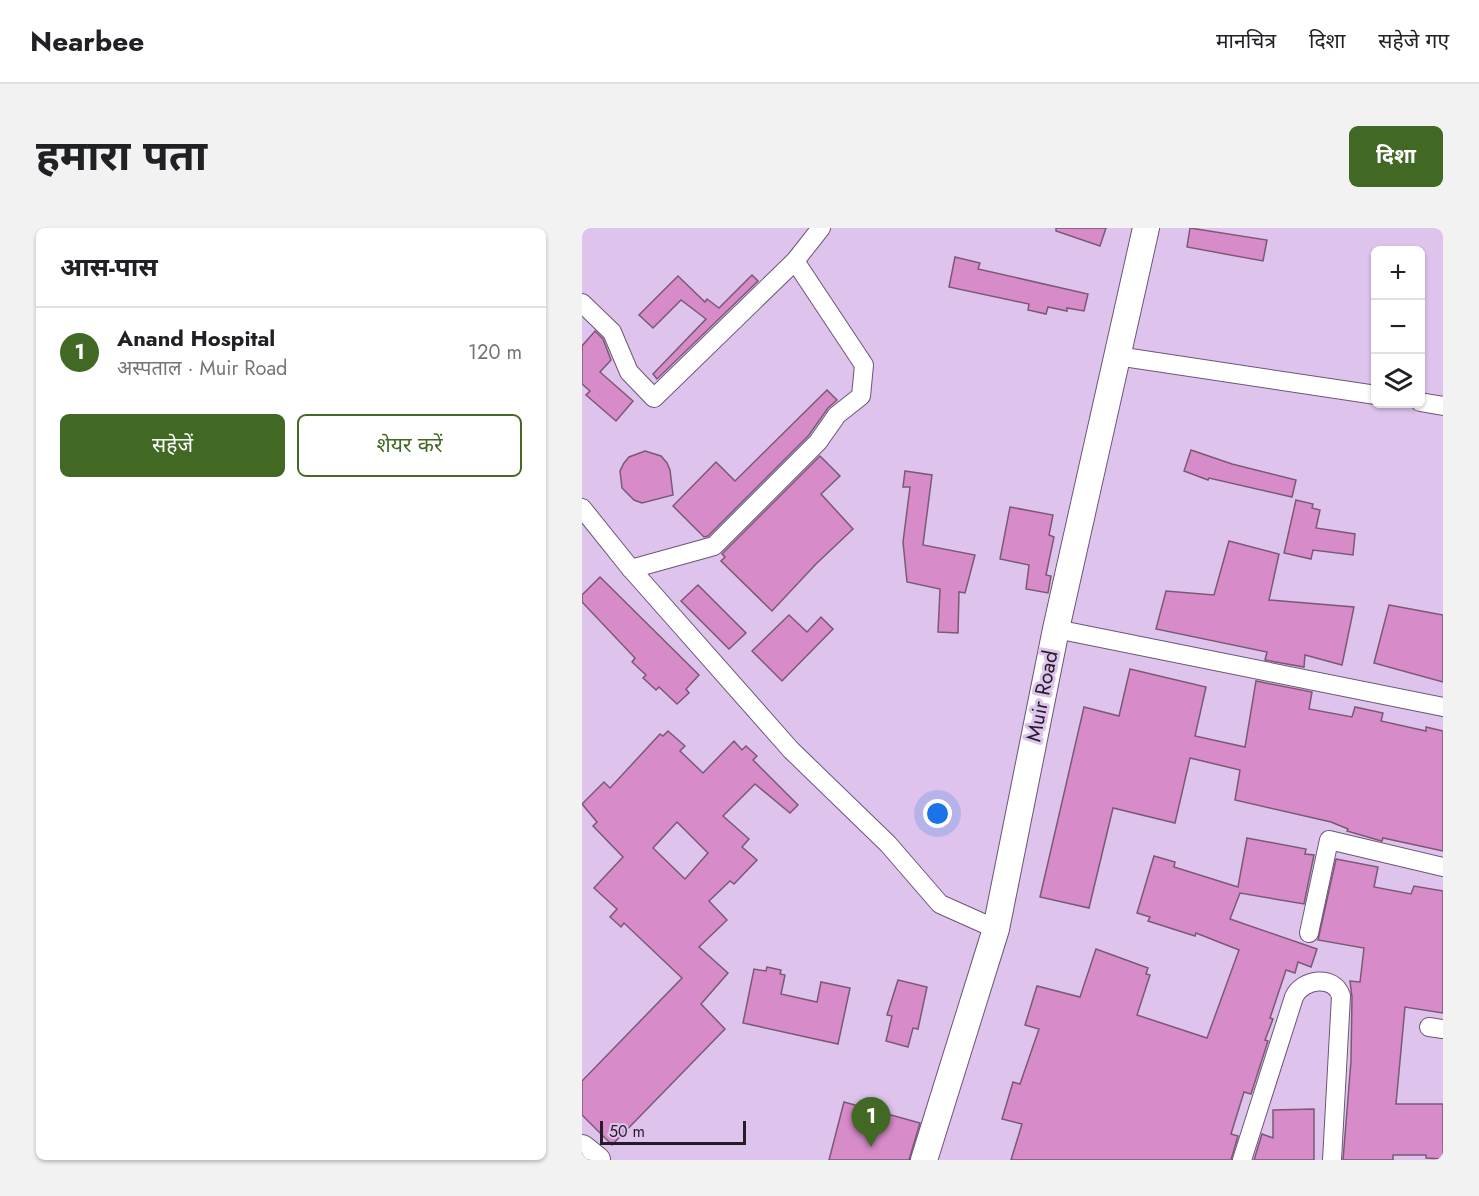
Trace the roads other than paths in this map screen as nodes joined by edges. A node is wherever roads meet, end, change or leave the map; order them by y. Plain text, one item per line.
1 (821, 228) edge
2 (1146, 228) edge
3 (795, 261) junction
4 (582, 305) edge
5 (1117, 356) junction
6 (1371, 394) edge
7 (1425, 403) edge
8 (1443, 406) edge
9 (582, 508) edge
10 (631, 569) junction
11 (1056, 629) junction
12 (1443, 707) edge
13 (1443, 867) edge
14 (996, 929) junction
15 (1309, 933) dead end
16 (582, 1148) edge
17 (597, 1160) edge
18 (924, 1160) edge
19 (1242, 1160) edge
20 (1332, 1160) edge

1 - 3 street
2 - 5 street, Muir Road
3 - 4 street
3 - 10 street
5 - 6 street
5 - 11 street, Muir Road
7 - 8 street
9 - 10 street
10 - 14 street
11 - 12 street
11 - 14 street, Muir Road
13 - 15 street
14 - 18 street, Muir Road
16 - 17 street
19 - 20 street

